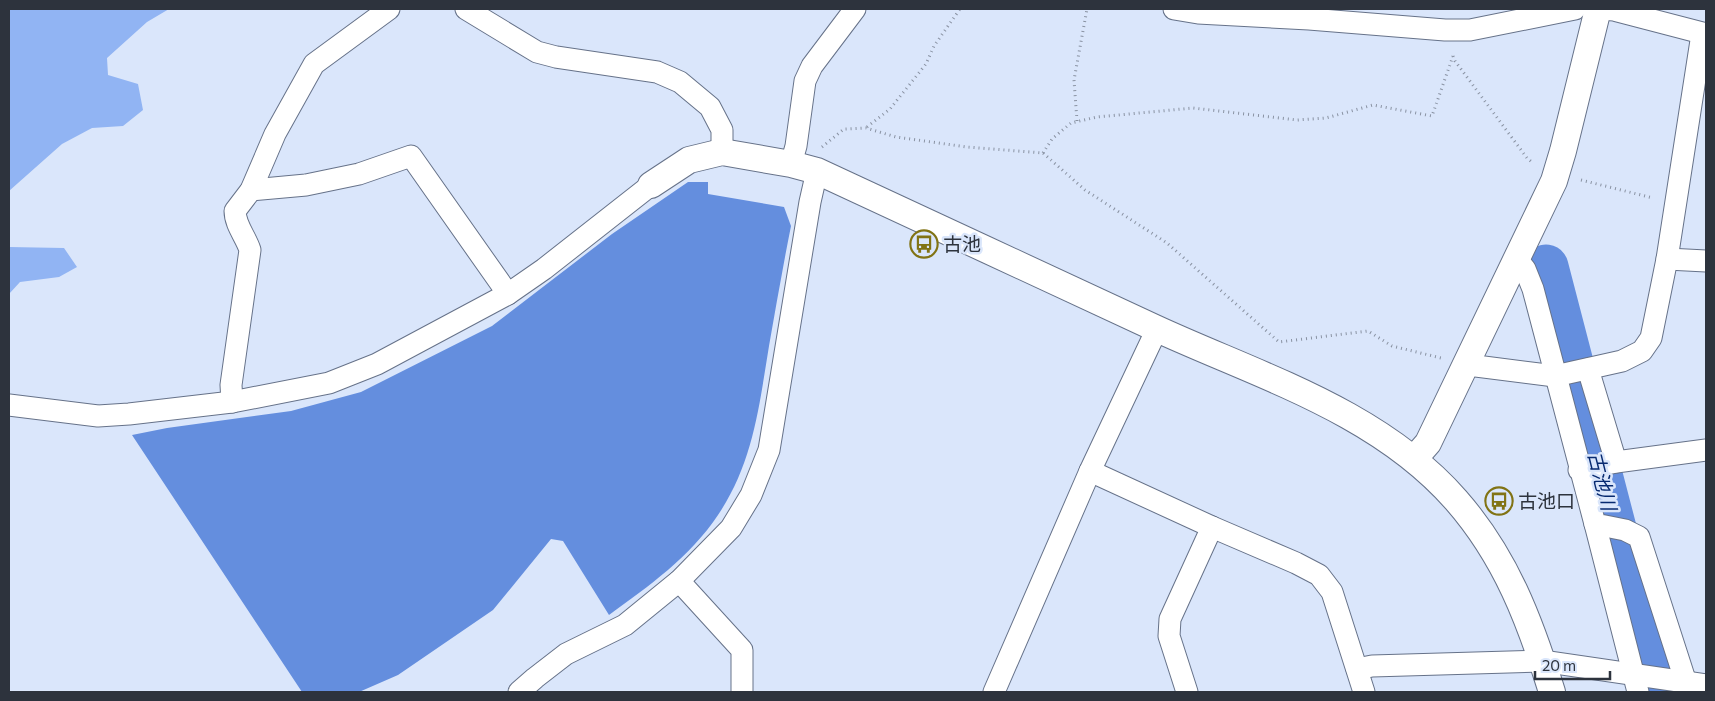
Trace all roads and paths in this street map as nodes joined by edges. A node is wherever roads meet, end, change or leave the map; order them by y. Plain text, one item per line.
1 (389, 9) edge
2 (466, 9) edge
3 (855, 9) edge
4 (960, 9) edge
5 (1087, 9) edge
6 (1174, 9) edge
7 (1575, 9) edge
8 (1598, 9) edge
9 (1704, 34) edge
10 (1453, 56) dead end
11 (1077, 121) junction
12 (866, 128) junction
13 (722, 152) junction
14 (1042, 152) junction
15 (791, 164) junction
16 (817, 171) junction
17 (651, 185) joint
18 (251, 190) junction
19 (1517, 259) junction
20 (1666, 259) junction
21 (1706, 261) edge
22 (508, 294) junction
23 (1158, 329) junction
24 (1466, 364) junction
25 (1572, 372) junction
26 (232, 402) junction
27 (9, 405) edge
28 (1706, 450) edge
29 (1414, 459) junction
30 (1614, 462) junction
31 (1584, 469) junction
32 (1090, 470) junction
33 (1598, 525) junction
34 (1212, 527) junction
35 (679, 581) junction
36 (1542, 661) junction
37 (1357, 669) junction
38 (1638, 680) edge
39 (1683, 684) edge
40 (1706, 684) edge
41 (519, 692) edge
42 (742, 692) edge
43 (994, 692) edge
44 (1187, 692) edge
45 (1364, 692) edge
46 (1552, 692) edge

1 - 18 street
2 - 13 street
3 - 15 street
4 - 12 path
5 - 11 path
6 - 7 street
8 - 9 street
8 - 19 street
9 - 20 street
10 - 11 path
11 - 14 path
12 - 14 path
12 - 16 path
13 - 15 street
13 - 17 street
14 - 24 path
15 - 16 street
16 - 23 street
16 - 35 street
17 - 22 street
18 - 22 street
18 - 26 street
19 - 24 street
19 - 25 street
20 - 21 street
20 - 25 street
22 - 26 street
23 - 29 street
23 - 32 street
24 - 25 street
24 - 29 street
25 - 30 street
25 - 31 street
26 - 27 street
28 - 30 street
29 - 36 street
30 - 31 street
31 - 33 street
32 - 34 street
32 - 43 street
33 - 38 street
33 - 39 street
34 - 37 street
34 - 44 street
35 - 41 street
35 - 42 street
36 - 37 street
36 - 38 street
36 - 46 street
37 - 45 street
38 - 39 street
39 - 40 street

